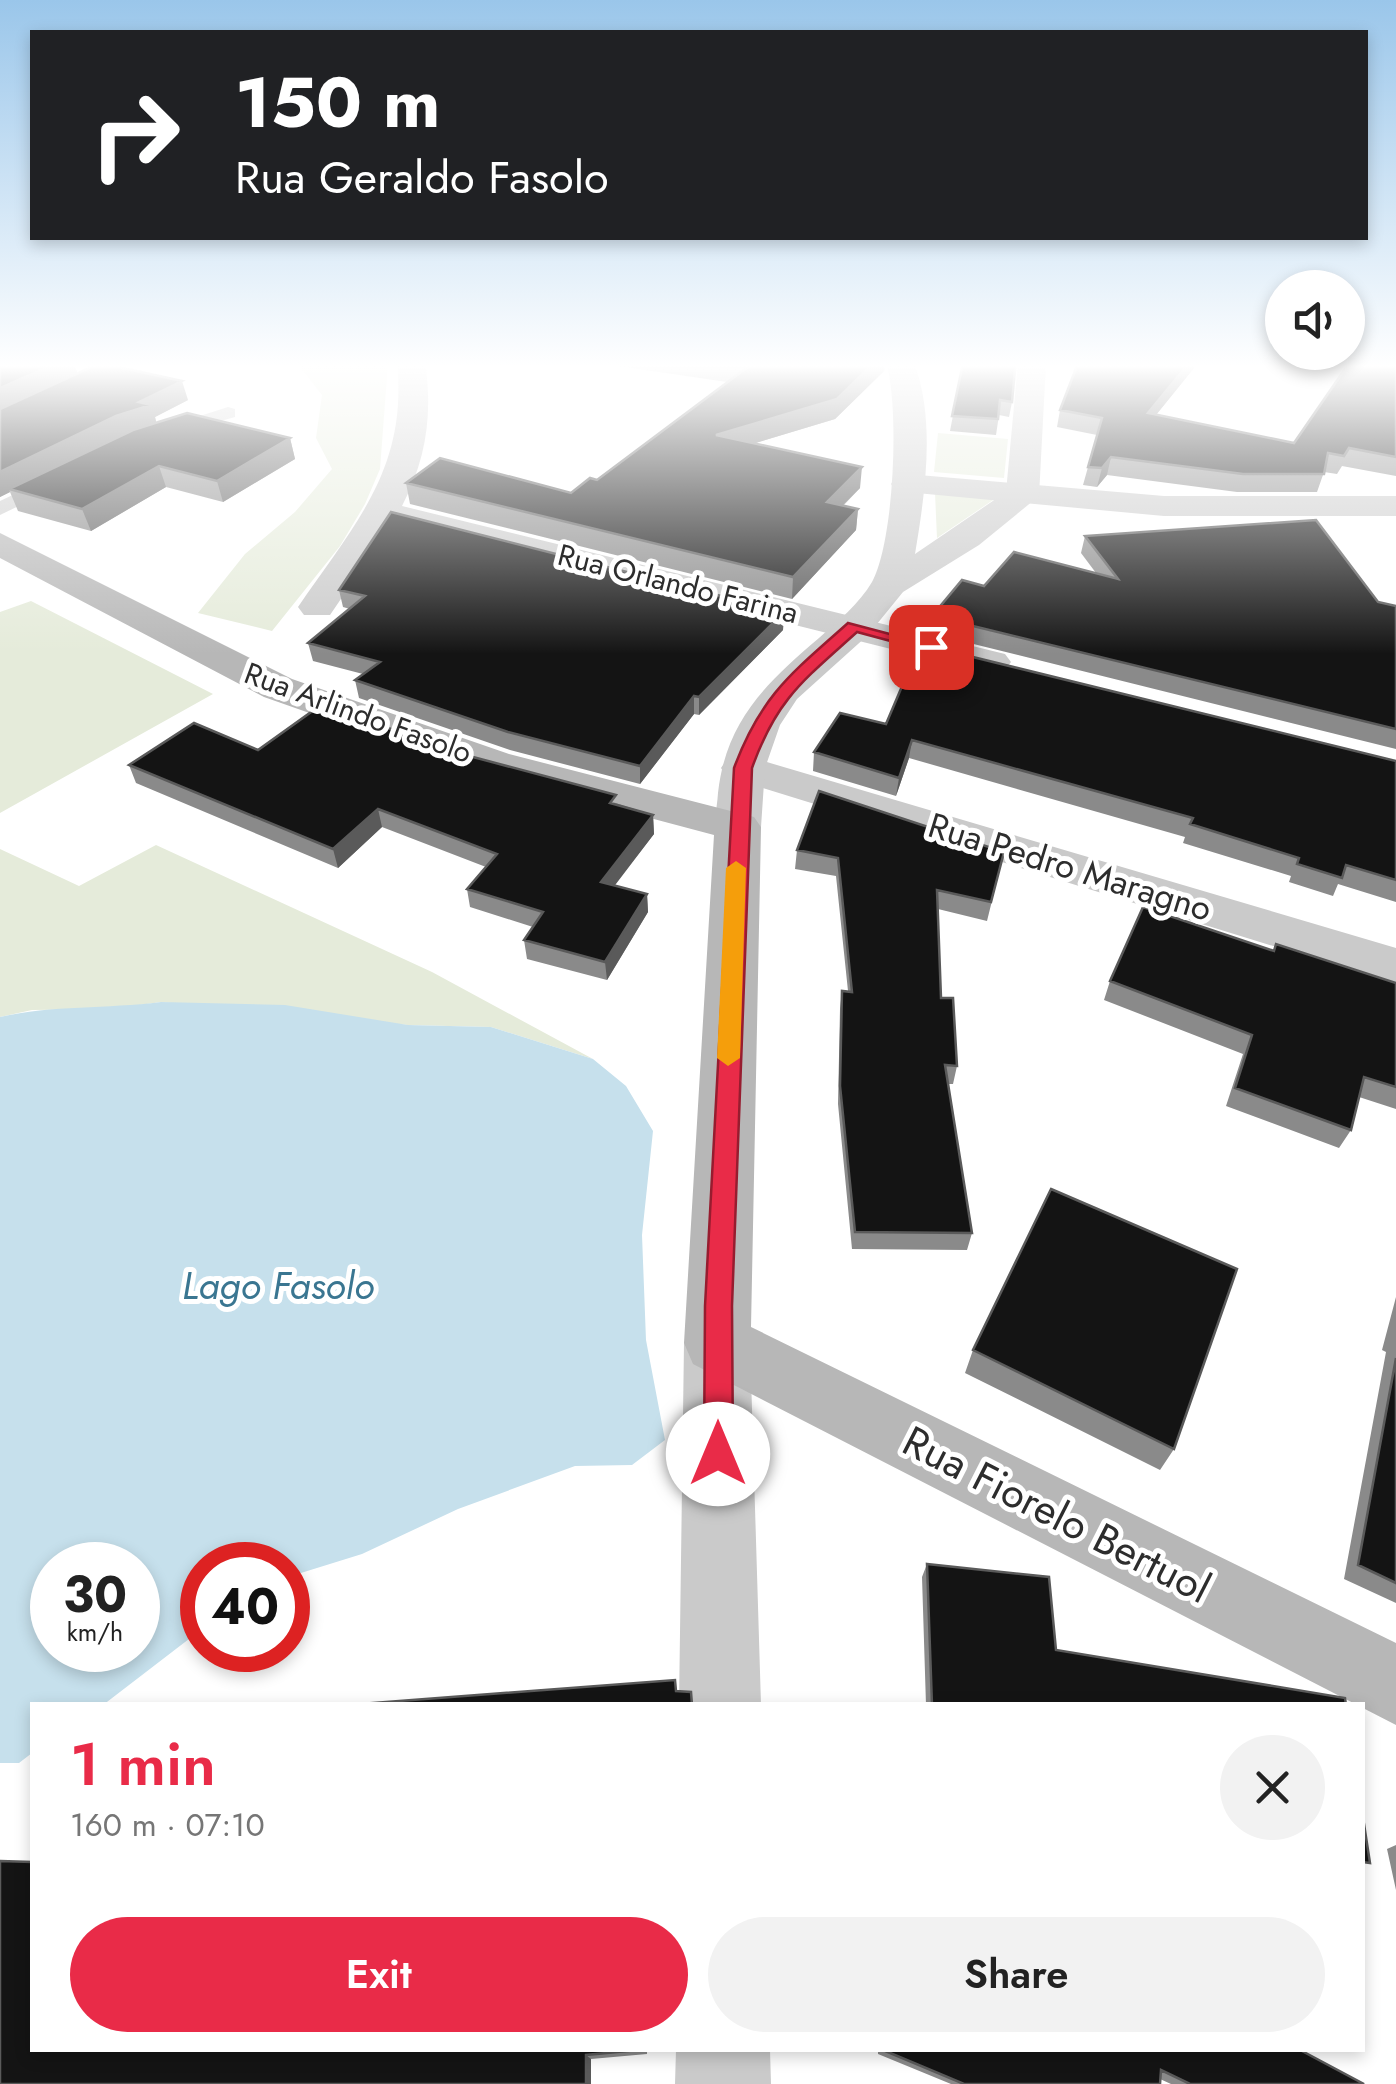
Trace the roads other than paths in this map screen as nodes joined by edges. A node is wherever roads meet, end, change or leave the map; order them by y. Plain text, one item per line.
1 (405, 460) edge
2 (908, 460) edge
3 (1025, 460) edge
4 (82, 468) edge
5 (908, 484) junction
6 (1022, 496) junction
7 (1396, 506) edge
8 (0, 509) edge
9 (384, 512) junction
10 (0, 544) edge
11 (890, 584) junction
12 (317, 607) dead end
13 (854, 627) junction
14 (1028, 672) edge
15 (743, 768) junction
16 (738, 827) junction
17 (1396, 966) edge
18 (718, 1343) junction
19 (1396, 1684) edge
20 (720, 1702) edge
21 (723, 2052) edge
22 (723, 2084) edge

1 - 9 street
2 - 5 street
3 - 6 street
4 - 8 lane
5 - 6 street
5 - 11 street
6 - 7 street
6 - 11 street
9 - 12 street
9 - 13 street, Rua Orlando Farina
10 - 16 main road, Rua Arlindo Fasolo
11 - 13 street
13 - 14 street, Rua Orlando Farina
13 - 15 street
15 - 16 street
15 - 17 street, Rua Pedro Maragno
16 - 18 main road
18 - 19 main road, Rua Fiorelo Bertuol
18 - 20 street
21 - 22 street

